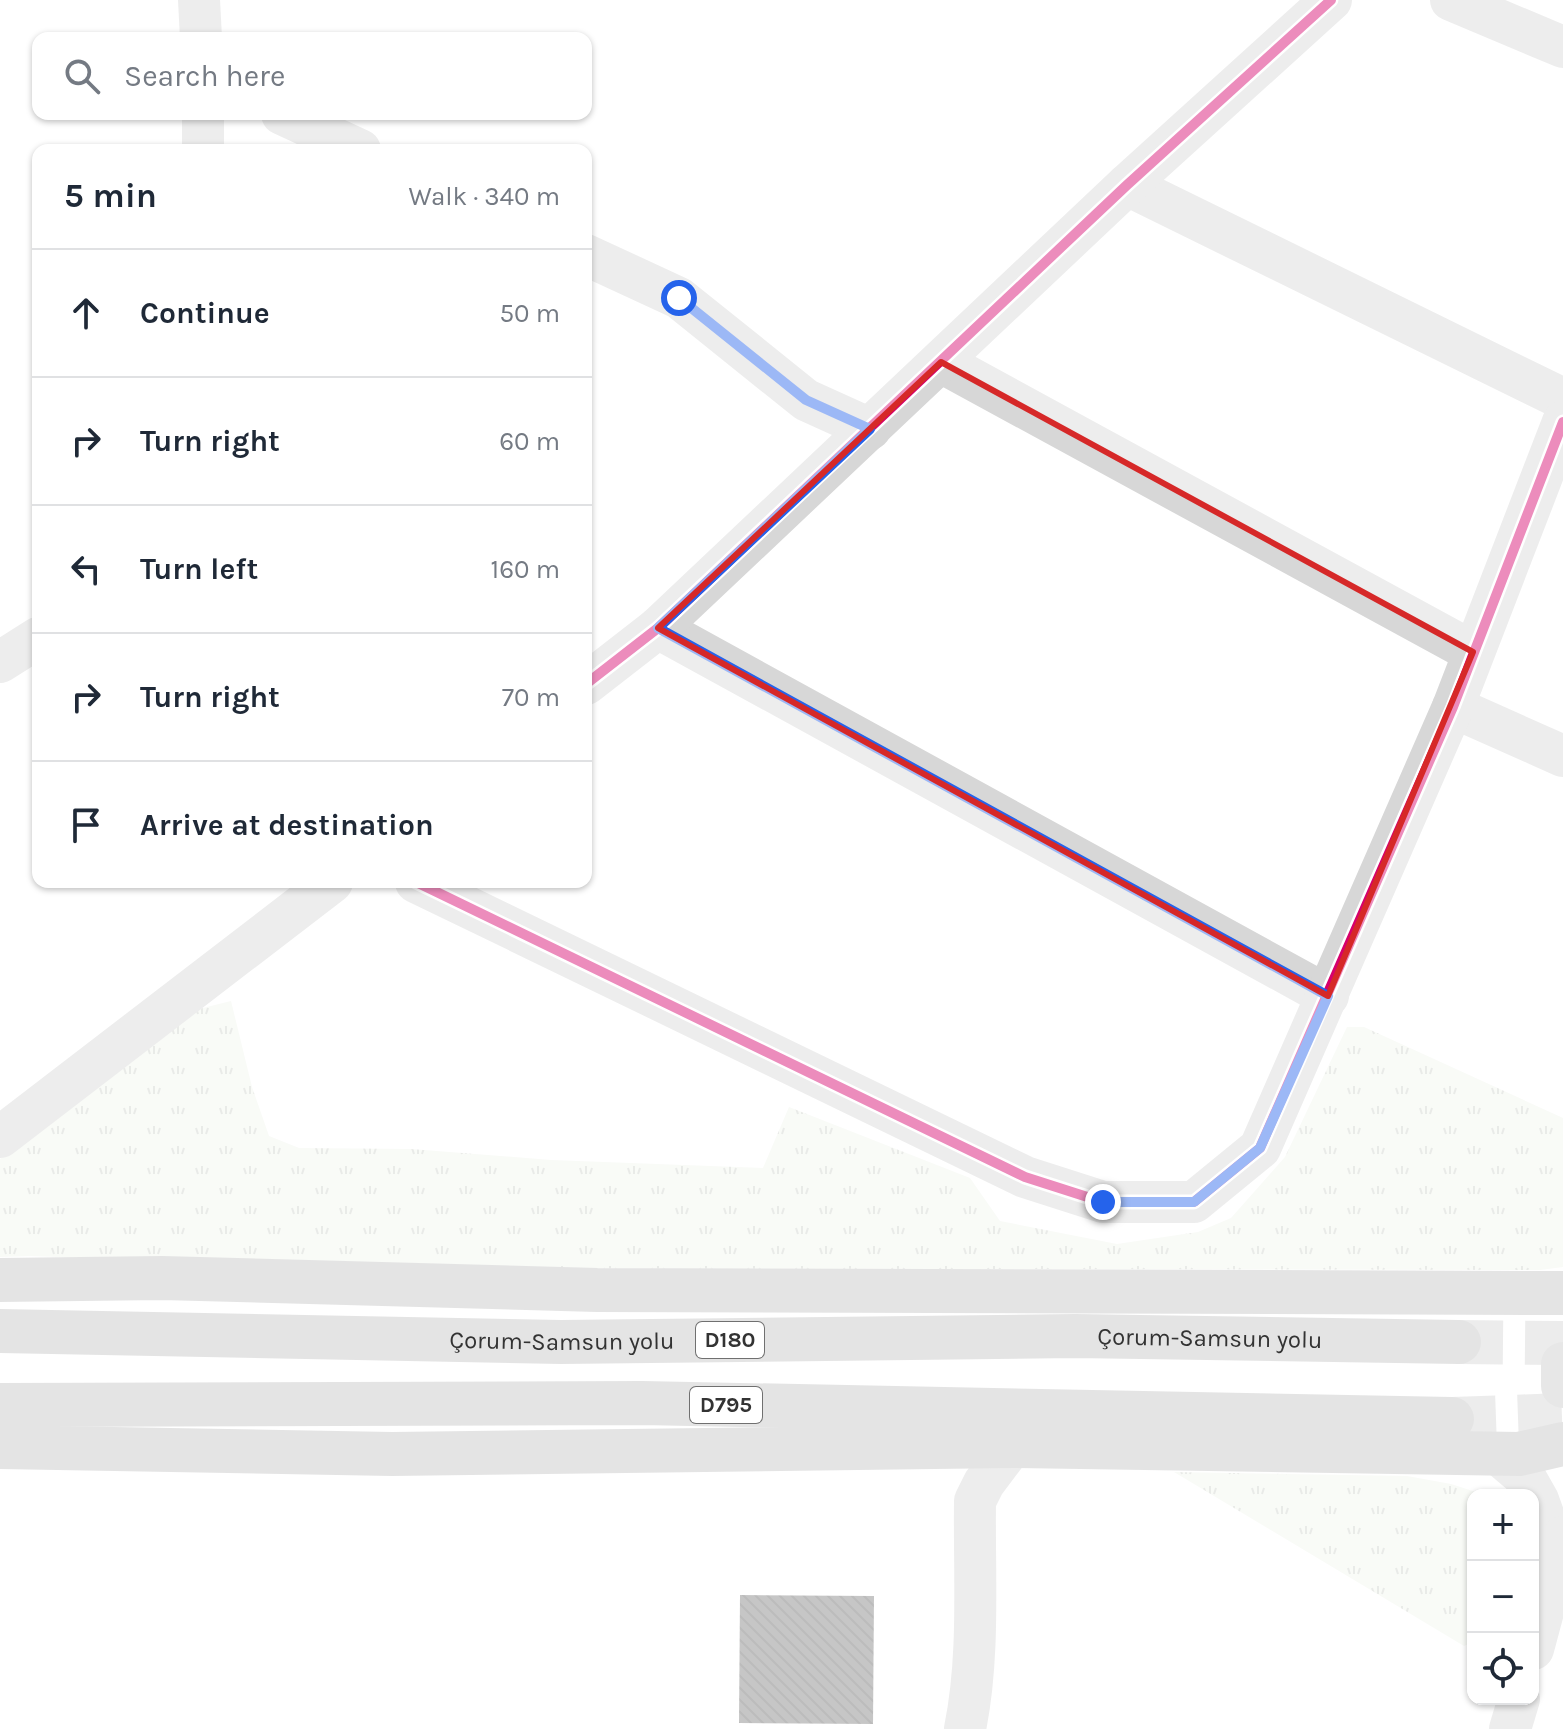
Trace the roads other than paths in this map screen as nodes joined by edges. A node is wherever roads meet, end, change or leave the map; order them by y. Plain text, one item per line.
1 (199, 0) edge
2 (1331, 0) edge
3 (1451, 0) edge
4 (201, 32) edge
5 (1563, 47) edge
6 (203, 120) edge
7 (295, 120) edge
8 (203, 144) edge
9 (347, 144) edge
10 (1127, 185) junction
11 (592, 258) edge
12 (941, 362) junction
13 (1563, 399) edge
14 (1563, 422) edge
15 (870, 429) junction
16 (658, 628) junction
17 (32, 642) edge
18 (1473, 652) junction
19 (0, 662) edge
20 (592, 679) edge
21 (1453, 707) junction
22 (1563, 756) edge
23 (324, 888) edge
24 (428, 888) edge
25 (1328, 996) junction
26 (0, 1137) edge
27 (0, 1280) edge
28 (1563, 1293) edge
29 (0, 1331) edge
30 (1459, 1342) tunnel mouth
31 (1563, 1364) edge
32 (1563, 1386) edge
33 (0, 1405) edge
34 (1452, 1419) tunnel mouth
35 (1563, 1444) edge
36 (1012, 1446) junction
37 (0, 1447) edge
38 (1498, 1454) junction
39 (1561, 1548) edge
40 (1537, 1633) edge
41 (1517, 1705) edge
42 (965, 1729) edge
43 (1510, 1729) edge

1 - 4 street
2 - 10 street
3 - 5 street
6 - 8 street
7 - 9 street
10 - 12 street
10 - 13 street
11 - 15 street
12 - 15 street
12 - 18 street
14 - 18 street
15 - 16 street
16 - 20 street
16 - 25 street
17 - 19 street
18 - 21 street
21 - 22 street
21 - 25 street
23 - 26 street
24 - 25 street
27 - 28 highway
29 - 30 highway, Çorum-Samsun yolu / D180
31 - 32 main road
33 - 34 highway, D795
35 - 38 highway
36 - 37 highway
36 - 38 highway
36 - 42 street
38 - 39 street
39 - 40 street
41 - 43 street

